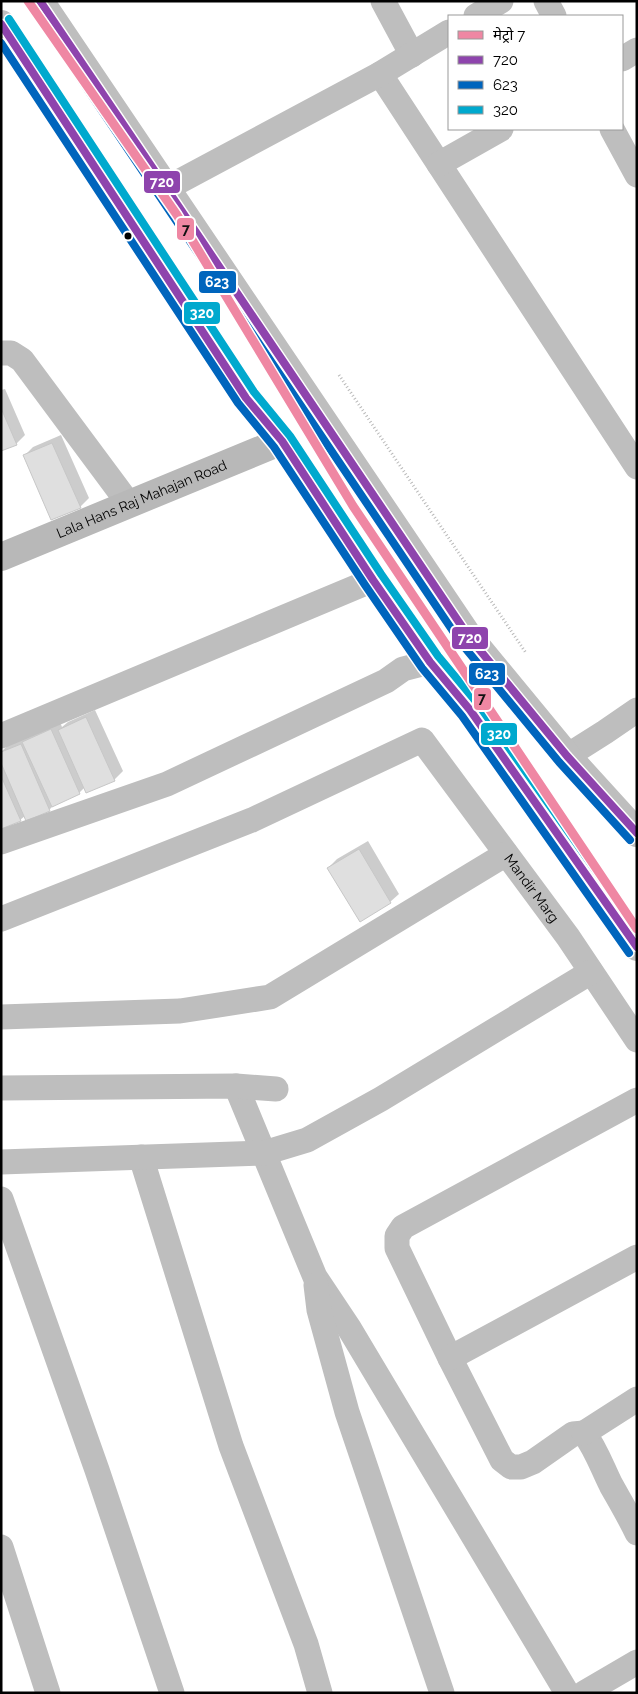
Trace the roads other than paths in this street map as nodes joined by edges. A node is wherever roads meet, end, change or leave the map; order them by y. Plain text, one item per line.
1 (40, 1) edge
2 (383, 1) edge
3 (501, 1) edge
4 (546, 1) edge
5 (478, 15) edge
6 (553, 15) edge
7 (1, 24) edge
8 (448, 33) edge
9 (637, 50) edge
10 (412, 55) junction
11 (623, 58) edge
12 (380, 74) junction
13 (499, 130) edge
14 (613, 130) edge
15 (439, 164) junction
16 (637, 176) edge
17 (167, 188) junction
18 (5, 347) edge
19 (282, 440) junction
20 (637, 467) edge
21 (129, 504) junction
22 (1, 557) edge
23 (373, 580) junction
24 (430, 662) junction
25 (637, 710) edge
26 (1, 736) edge
27 (567, 756) junction
28 (637, 833) edge
29 (1, 842) edge
30 (506, 854) junction
31 (1, 919) edge
32 (637, 947) edge
33 (590, 972) junction
34 (1, 1017) edge
35 (637, 1040) edge
36 (236, 1086) junction
37 (1, 1088) edge
38 (276, 1090) dead end
39 (637, 1100) edge
40 (264, 1153) junction
41 (141, 1158) junction
42 (1, 1162) edge
43 (1, 1199) edge
44 (637, 1257) edge
45 (315, 1277) junction
46 (450, 1358) junction
47 (637, 1399) edge
48 (584, 1433) junction
49 (634, 1517) edge
50 (1, 1548) edge
51 (637, 1662) edge
52 (48, 1693) edge
53 (172, 1693) edge
54 (320, 1693) edge
55 (442, 1693) edge
56 (567, 1693) edge
57 (584, 1693) edge

1 - 17 main road
2 - 10 street
3 - 5 street
4 - 6 street
7 - 19 main road
8 - 10 street
9 - 11 street
10 - 12 street
12 - 15 street
12 - 17 street
13 - 15 street
14 - 16 street
15 - 20 street
17 - 27 main road
18 - 21 street
19 - 21 street, Lala Hans Raj Mahajan Road
19 - 23 main road
21 - 22 street, Lala Hans Raj Mahajan Road
23 - 24 main road
23 - 26 street
24 - 29 street
24 - 32 main road
25 - 27 street
27 - 28 main road
30 - 31 street, Mandir Marg
30 - 33 street, Mandir Marg
30 - 34 street
33 - 35 street, Mandir Marg
33 - 40 street
36 - 37 street
36 - 38 street
36 - 40 street
39 - 46 street
40 - 41 street
40 - 45 street
41 - 42 street
41 - 54 street
43 - 53 street
44 - 46 street
45 - 55 street
45 - 56 street
46 - 48 street
47 - 48 street
48 - 49 street
50 - 52 street
51 - 57 street

